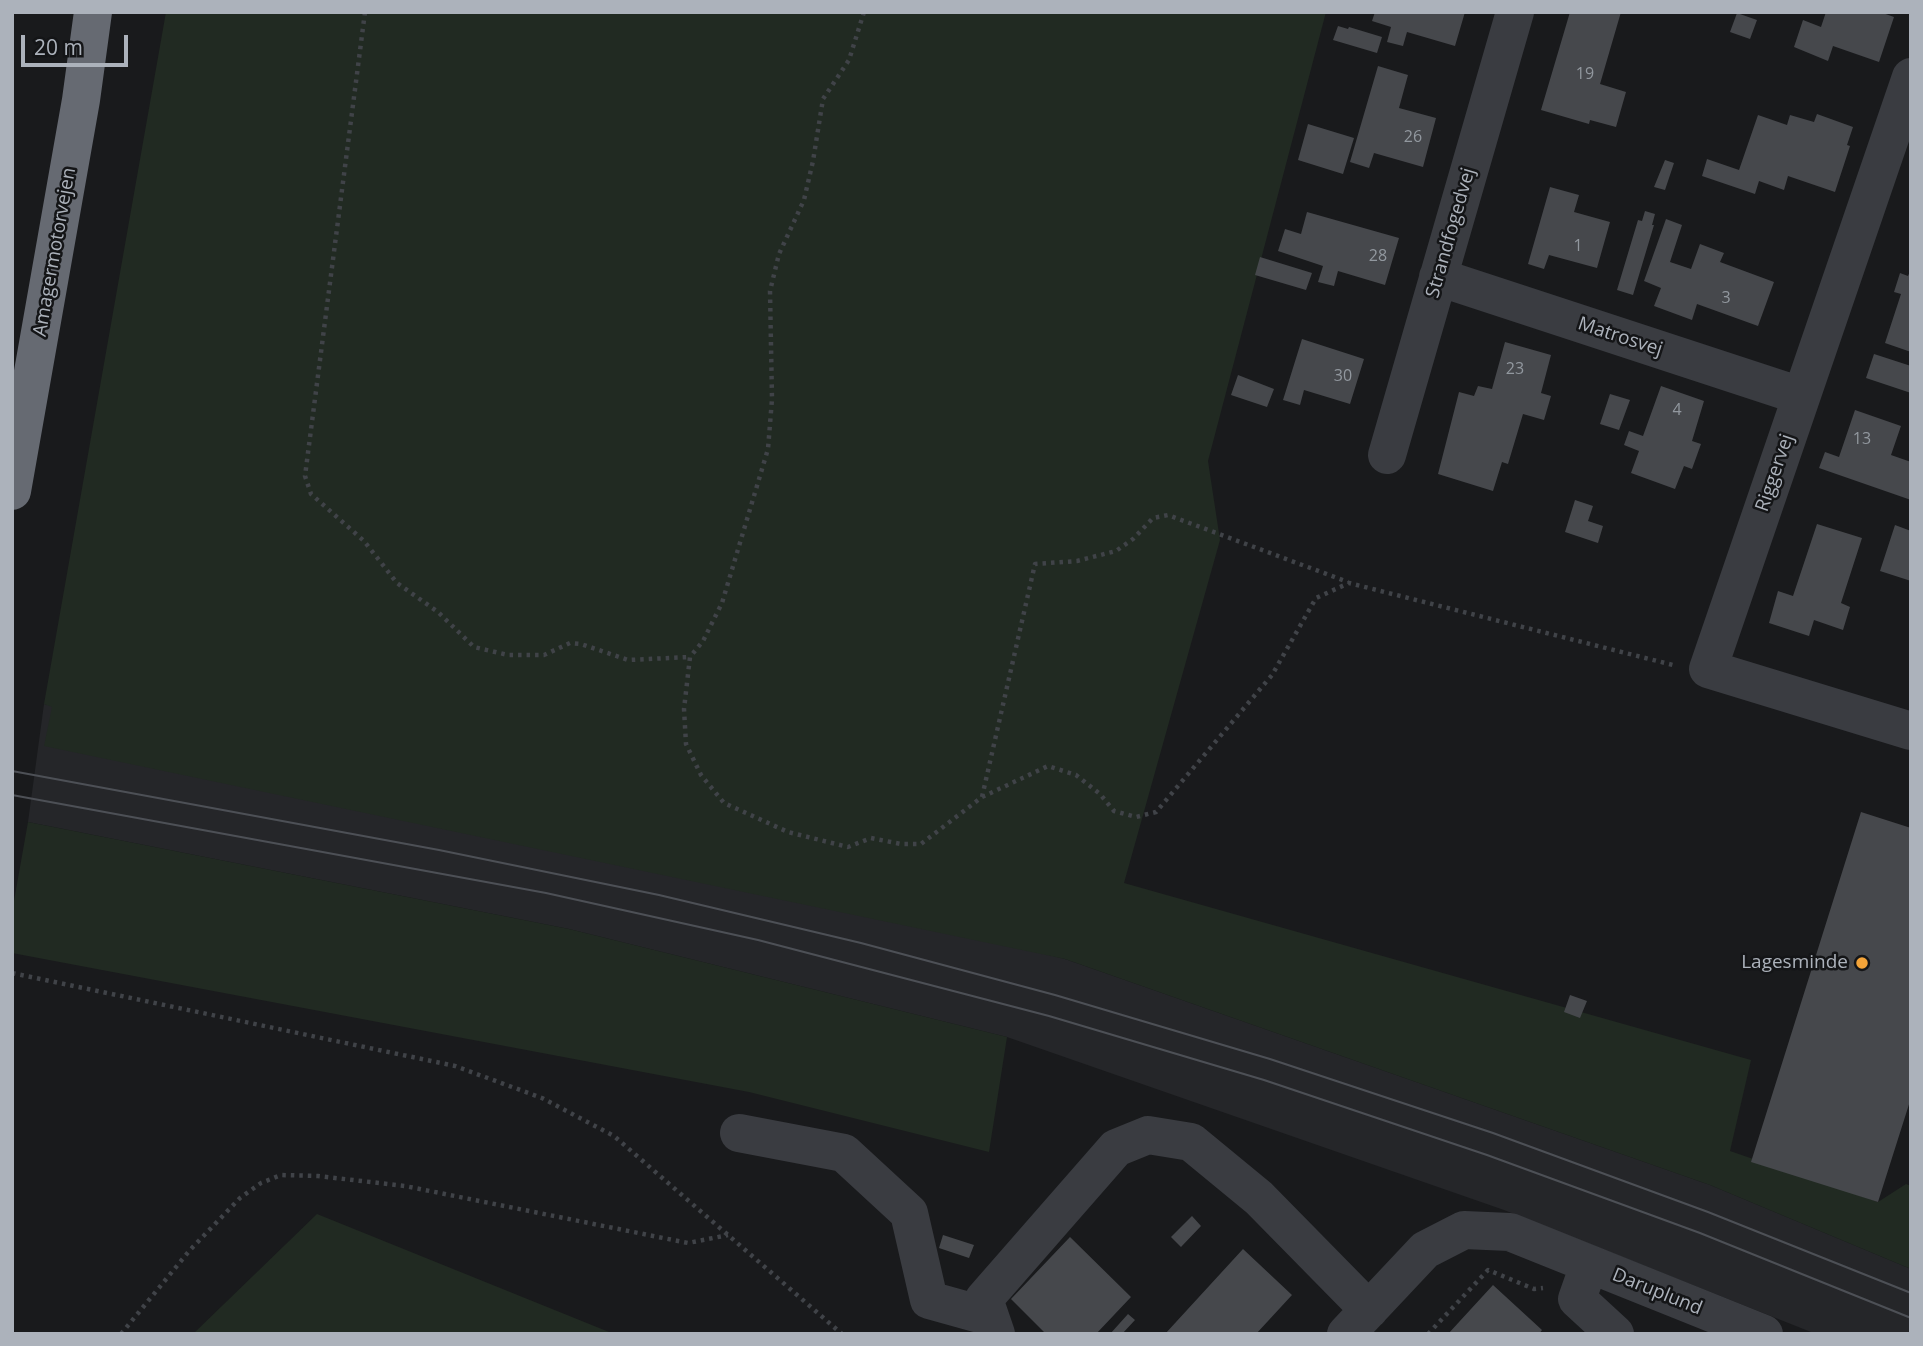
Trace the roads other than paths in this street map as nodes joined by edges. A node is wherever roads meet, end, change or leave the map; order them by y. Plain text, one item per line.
1 (93, 12) edge
2 (1515, 12) edge
3 (1911, 77) edge
4 (1438, 277) junction
5 (1801, 396) junction
6 (1387, 455) dead end
7 (12, 491) edge
8 (1911, 732) edge
9 (739, 1133) dead end
10 (1583, 1282) junction
11 (1358, 1322) edge
12 (993, 1325) edge
13 (1615, 1334) edge
14 (1764, 1334) edge

1 - 7 highway, Amagermotorvejen
2 - 4 street, Strandfogedvej
3 - 5 street, Riggervej
4 - 5 street, Matrosvej
4 - 6 street, Strandfogedvej
5 - 8 street, Riggervej
9 - 12 street
10 - 11 street, Daruplund
10 - 13 street, Daruplund
10 - 14 street, Daruplund
11 - 12 street

